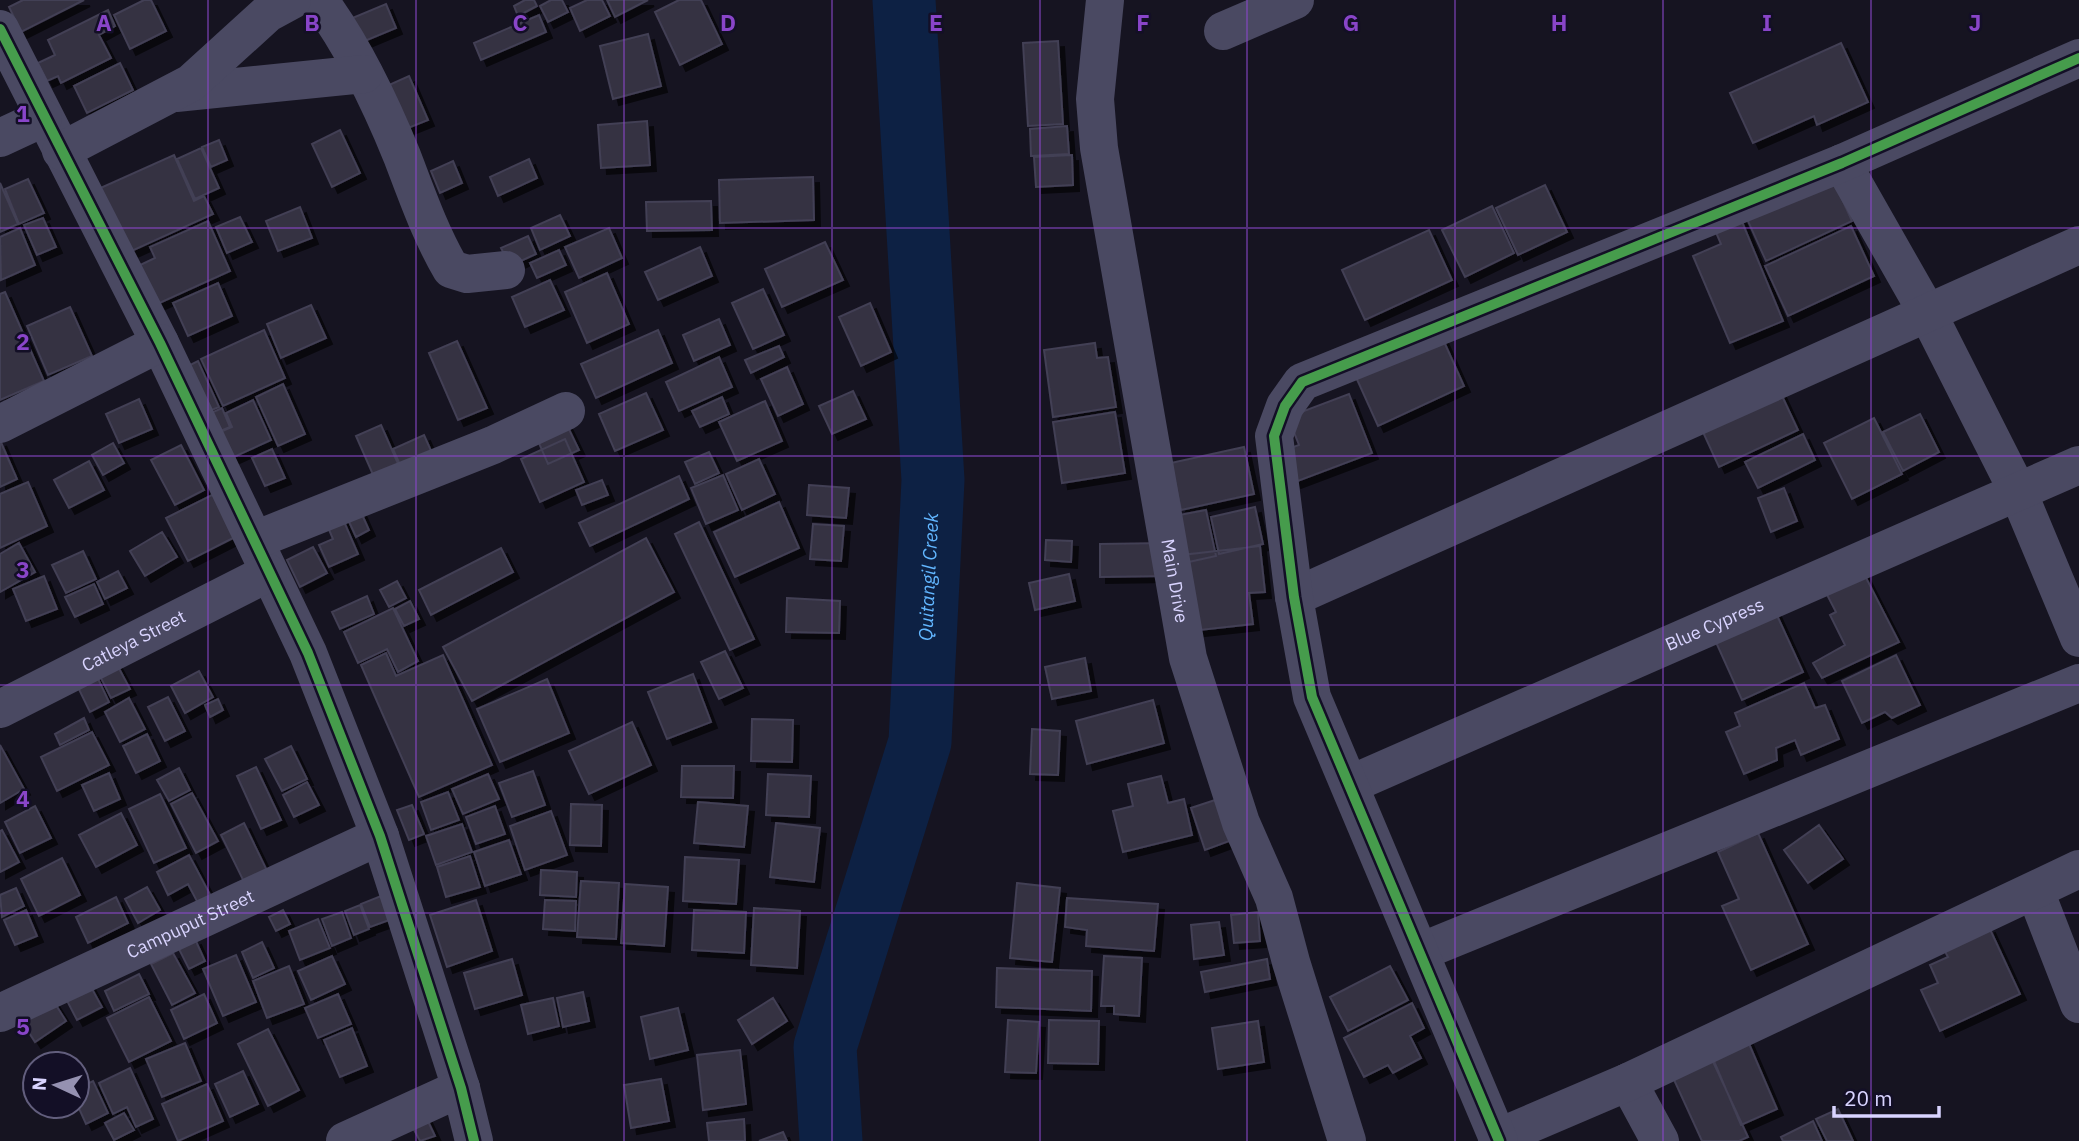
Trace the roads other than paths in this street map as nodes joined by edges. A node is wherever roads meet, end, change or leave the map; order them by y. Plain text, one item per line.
1 (292, 0) edge
2 (319, 0) edge
3 (1105, 0) edge
4 (1295, 0) edge
5 (0, 29) edge
6 (1223, 32) dead end
7 (2079, 58) edge
8 (364, 74) junction
9 (176, 93) junction
10 (43, 118) junction
11 (0, 138) edge
12 (61, 151) junction
13 (1842, 163) junction
14 (2079, 245) edge
15 (506, 270) dead end
16 (1928, 314) junction
17 (160, 343) junction
18 (566, 411) dead end
19 (0, 424) edge
20 (2079, 465) edge
21 (2018, 492) junction
22 (261, 557) junction
23 (1294, 597) junction
24 (2079, 638) edge
25 (2079, 683) edge
26 (0, 709) edge
27 (1351, 785) junction
28 (380, 836) junction
29 (2079, 869) edge
30 (2035, 891) junction
31 (1420, 952) junction
32 (2079, 1004) edge
33 (0, 1013) edge
34 (1628, 1082) junction
35 (461, 1088) junction
36 (1498, 1140) edge
37 (345, 1141) edge
38 (474, 1141) edge
39 (1347, 1141) edge
40 (1660, 1141) edge

1 - 9 street
2 - 8 street
3 - 39 street, Main Drive
4 - 6 street
5 - 10 street
7 - 13 street
8 - 9 street
8 - 15 street
9 - 12 street
10 - 11 street
10 - 12 street
12 - 17 street
13 - 16 street
13 - 23 street
14 - 16 street
16 - 21 street
16 - 23 street
17 - 19 street
17 - 22 street
18 - 22 street, Catleya Street
20 - 21 street, Blue Cypress
21 - 24 street
21 - 27 street, Blue Cypress
22 - 26 street, Catleya Street
22 - 28 street
23 - 27 street
25 - 31 street
27 - 31 street
28 - 33 street, Campuput Street
28 - 35 street
29 - 30 street
30 - 32 street
30 - 34 street
31 - 36 street
34 - 36 street
34 - 40 street
35 - 37 street
35 - 38 street

